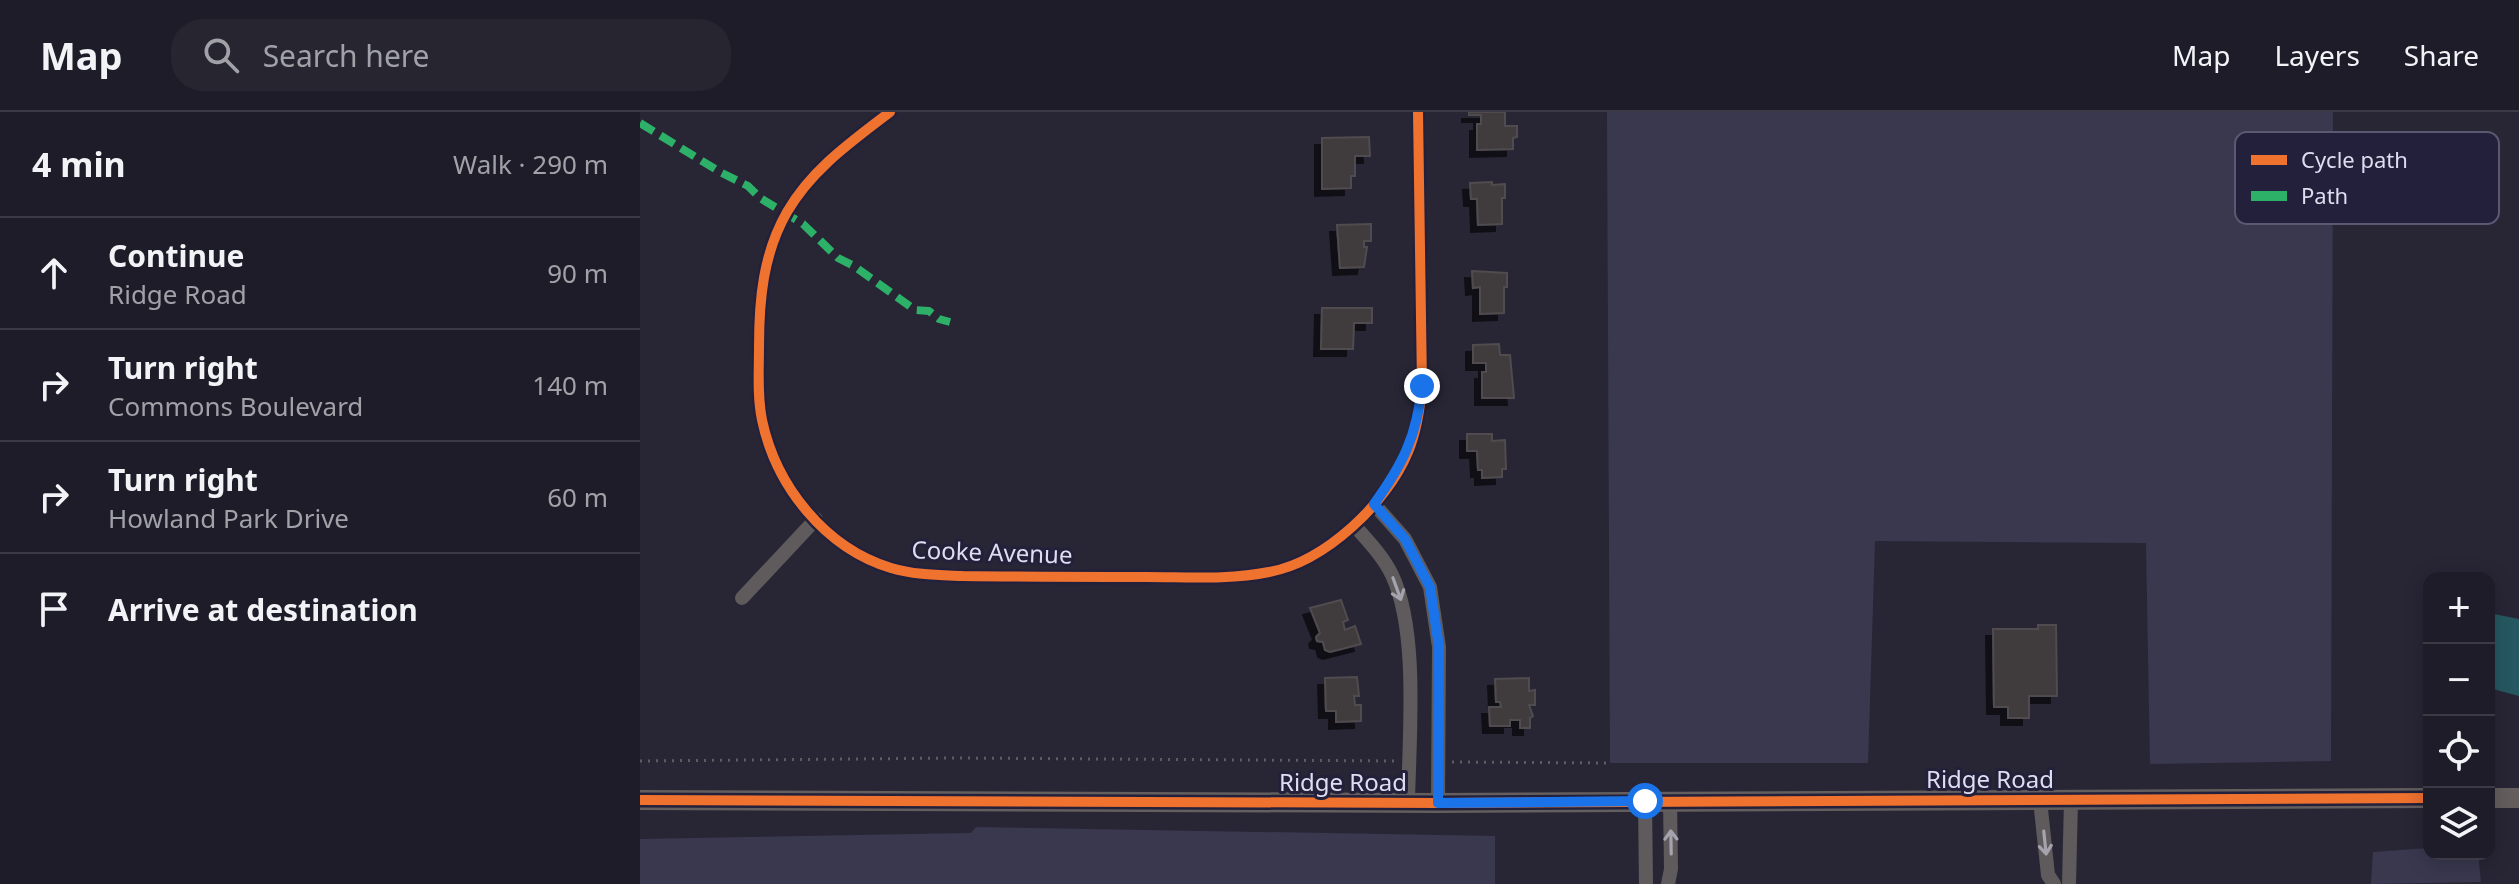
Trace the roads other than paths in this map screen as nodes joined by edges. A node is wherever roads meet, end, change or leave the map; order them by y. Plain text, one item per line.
1 (890, 112) edge
2 (1418, 112) edge
3 (1374, 504) junction
4 (816, 519) junction
5 (1354, 525) junction
6 (742, 598) dead end
7 (2423, 798) edge
8 (2495, 798) edge
9 (2519, 798) edge
10 (640, 800) edge
11 (1670, 800) junction
12 (2040, 800) junction
13 (2071, 800) junction
14 (1645, 801) junction
15 (1408, 803) junction
16 (1438, 803) junction
17 (1646, 884) edge
18 (1668, 884) edge
19 (2054, 884) edge
20 (2069, 884) edge

1 - 4 street, Cooke Avenue
2 - 3 street, Cooke Avenue
3 - 5 street, Cooke Avenue
3 - 16 street
4 - 5 street, Cooke Avenue
4 - 6 street
5 -> 15 street
7 - 13 street, Ridge Road
8 - 9 street
10 - 15 street, Ridge Road
11 - 12 street, Ridge Road
11 - 14 street, Ridge Road
18 -> 11 street
12 - 13 street, Ridge Road
12 -> 19 street
13 - 20 street
14 - 16 street, Ridge Road
14 - 17 street
15 - 16 street, Ridge Road

